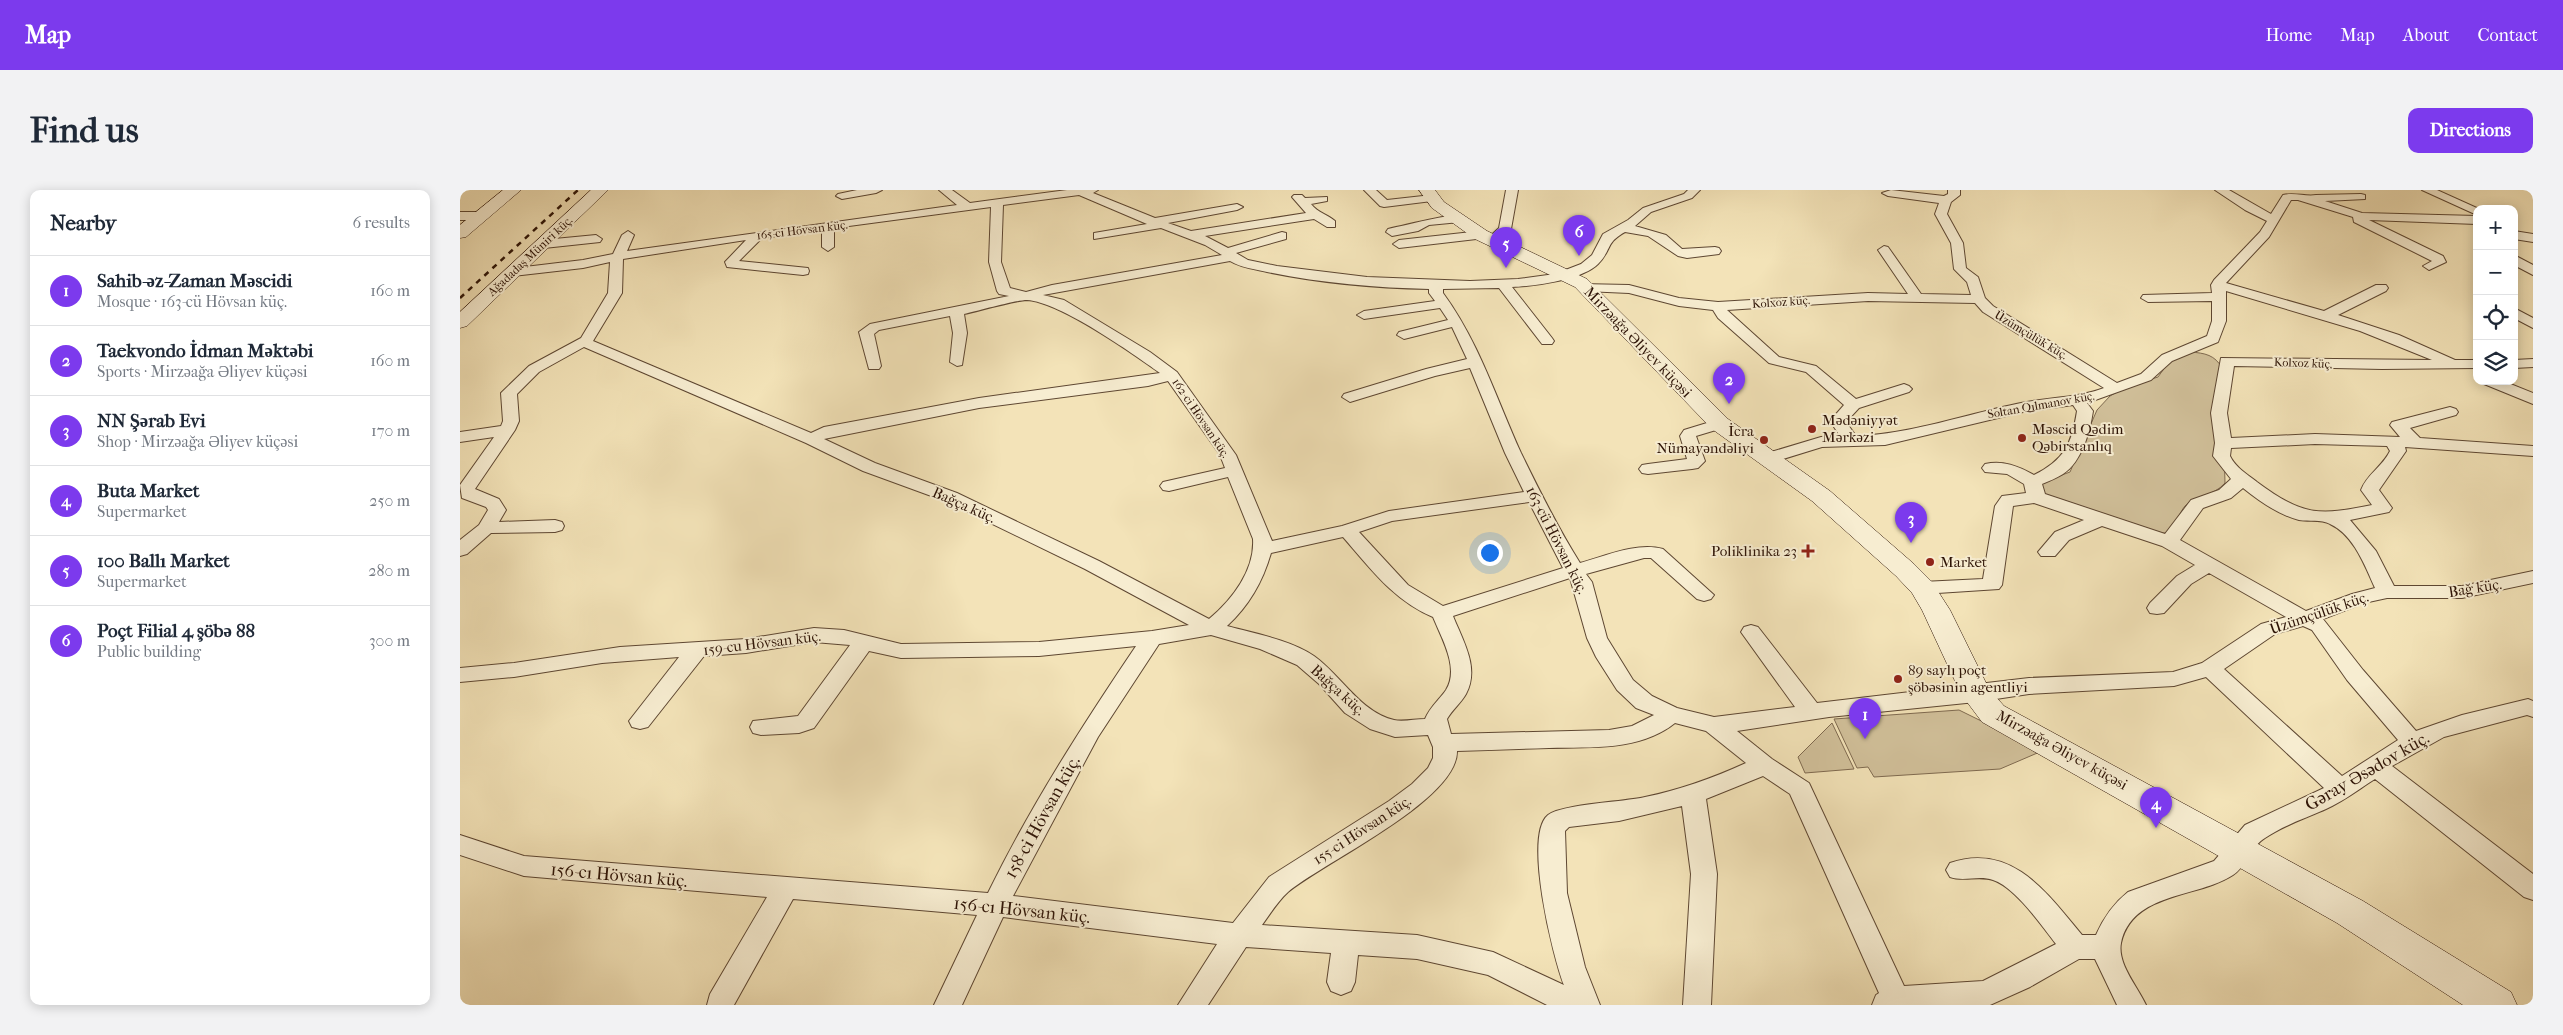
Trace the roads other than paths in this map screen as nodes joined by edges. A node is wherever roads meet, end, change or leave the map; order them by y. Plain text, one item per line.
1 (513, 190) edge
2 (600, 190) edge
3 (876, 190) edge
4 (945, 190) edge
5 (1370, 190) edge
6 (1512, 190) edge
7 (1694, 190) edge
8 (2221, 190) edge
9 (2428, 190) edge
10 (1086, 191) edge
11 (1053, 192) edge
12 (1888, 193) dead end
13 (1430, 194) edge
14 (1950, 195) edge
15 (842, 196) dead end
16 (2361, 198) dead end
17 (1323, 199) dead end
18 (2307, 200) junction
19 (998, 203) junction
20 (968, 207) junction
21 (1237, 207) dead end
22 (1314, 215) junction
23 (2353, 215) junction
24 (460, 216) edge
25 (482, 216) junction
26 (2473, 216) edge
27 (2473, 218) edge
28 (1456, 219) junction
29 (2273, 219) junction
30 (1155, 224) junction
31 (1331, 224) dead end
32 (828, 226) junction
33 (1624, 228) junction
34 (1392, 232) dead end
35 (460, 233) edge
36 (628, 235) dead end
37 (758, 235) junction
38 (1190, 235) junction
39 (1098, 236) dead end
40 (1282, 236) dead end
41 (2518, 236) edge
42 (1486, 238) junction
43 (2533, 238) edge
44 (596, 240) dead end
45 (544, 244) junction
46 (1399, 244) dead end
47 (828, 247) dead end
48 (1884, 250) dead end
49 (1715, 251) dead end
50 (1228, 254) junction
51 (617, 258) junction
52 (2518, 261) edge
53 (2429, 266) dead end
54 (803, 271) dead end
55 (2533, 271) edge
56 (513, 272) junction
57 (1576, 281) junction
58 (1504, 283) junction
59 (1436, 284) junction
60 (2381, 288) dead end
61 (2218, 291) junction
62 (1026, 296) junction
63 (1916, 296) junction
64 (2148, 298) dead end
65 (1979, 299) junction
66 (1443, 304) junction
67 (1718, 306) junction
68 (956, 310) junction
69 (1364, 315) dead end
70 (2328, 315) junction
71 (2518, 315) edge
72 (460, 322) edge
73 (1456, 322) junction
74 (2533, 324) edge
75 (1404, 335) dead end
76 (586, 341) junction
77 (1547, 341) dead end
78 (2198, 346) junction
79 (1818, 356) dead end
80 (2226, 361) junction
81 (957, 362) dead end
82 (1476, 362) junction
83 (2533, 363) edge
84 (2473, 364) edge
85 (2518, 364) edge
86 (2453, 365) junction
87 (874, 366) dead end
88 (1805, 366) junction
89 (2473, 374) edge
90 (1172, 375) junction
91 (2499, 385) edge
92 (2116, 388) junction
93 (1904, 389) dead end
94 (1350, 397) dead end
95 (2533, 399) edge
96 (2078, 401) junction
97 (1853, 404) junction
98 (2450, 412) dead end
99 (1720, 424) junction
100 (508, 430) junction
101 (460, 438) edge
102 (812, 438) junction
103 (1851, 441) junction
104 (2394, 442) junction
105 (2415, 443) junction
106 (2222, 449) junction
107 (2533, 451) edge
108 (1767, 459) junction
109 (1991, 468) dead end
110 (1648, 469) dead end
111 (1234, 471) junction
112 (2240, 479) junction
113 (466, 480) edge
114 (1169, 486) dead end
115 (2035, 489) junction
116 (1535, 496) junction
117 (2334, 518) junction
118 (2100, 520) junction
119 (555, 526) dead end
120 (486, 528) junction
121 (1347, 530) junction
122 (2168, 542) junction
123 (1263, 549) junction
124 (460, 550) edge
125 (2048, 552) dead end
126 (2209, 566) junction
127 (1576, 571) junction
128 (2533, 577) edge
129 (1922, 588) junction
130 (2388, 592) junction
131 (1704, 595) dead end
132 (2157, 608) dead end
133 (1442, 613) junction
134 (2306, 618) junction
135 (1211, 628) junction
136 (1751, 632) dead end
137 (1152, 638) junction
138 (863, 643) junction
139 (697, 650) junction
140 (2210, 668) junction
141 (460, 675) edge
142 (1976, 694) junction
143 (2532, 709) edge
144 (1811, 712) junction
145 (1671, 714) junction
146 (640, 722) dead end
147 (1714, 725) junction
148 (761, 727) dead end
149 (1440, 735) junction
150 (2413, 743) junction
151 (1764, 765) junction
152 (2375, 766) junction
153 (2341, 789) junction
154 (1694, 795) junction
155 (460, 845) edge
156 (2238, 850) junction
157 (1958, 870) dead end
158 (785, 889) junction
159 (2533, 889) edge
160 (995, 905) junction
161 (1239, 935) junction
162 (1346, 941) junction
163 (2076, 947) junction
164 (2106, 947) junction
165 (1341, 982) dead end
166 (1890, 1002) edge
167 (720, 1003) dead end
168 (948, 1005) edge
169 (1192, 1005) edge
170 (1576, 1005) edge
171 (1586, 1005) edge
172 (1697, 1005) edge
173 (2132, 1005) edge
174 (2497, 1005) edge

1 - 25 street
2 - 45 street, Ağadadaş Müniri küç.
3 - 15 street
4 - 20 street
5 - 13 street
6 - 42 street
7 - 33 street
8 - 29 street
9 - 26 street
10 - 11 street, 165-ci Hövsan küç.
10 - 30 street
11 - 19 street, 165-ci Hövsan küç.
12 - 14 street
13 - 28 street, Mirzəağa Əliyev küçəsi
14 - 65 street, Üzümçülük küç.
16 - 18 street
17 - 22 street
18 - 23 street
18 - 29 street
19 - 20 street, 165-ci Hövsan küç.
19 - 62 street, 162-ci Hövsan küç.
20 - 32 street, 165-ci Hövsan küç.
21 - 30 street
22 - 31 street
22 - 38 street
23 - 27 street
23 - 53 street
24 - 25 street
25 - 35 street
28 - 34 street
28 - 42 street, Mirzəağa Əliyev küçəsi
29 - 61 street
30 - 38 street
30 - 39 street
32 - 37 street, 165-ci Hövsan küç.
32 - 47 street
33 - 49 street
33 - 57 street
36 - 51 street
37 - 51 street, 165-ci Hövsan küç.
37 - 54 street
38 - 50 street
40 - 50 street
41 - 43 street
42 - 46 street
42 - 57 street, Mirzəağa Əliyev küçəsi
44 - 45 street
45 - 56 street, Ağadadaş Müniri küç.
48 - 63 street
50 - 59 street
50 - 62 street
51 - 56 street, 165-ci Hövsan küç.
51 - 76 street
52 - 55 street
56 - 72 street, Ağadadaş Müniri küç.
57 - 58 street
57 - 67 street, Kolxoz küç.
57 - 99 street, Mirzəağa Əliyev küçəsi
58 - 59 street
58 - 77 street
59 - 66 street, 163-cü Hövsan küç.
60 - 70 street
61 - 64 street
61 - 70 street
61 - 78 street, Soltan Qılmanov küç.
62 - 68 street
62 - 90 street, 162-ci Hövsan küç.
63 - 65 street, Kolxoz küç.
63 - 67 street, Kolxoz küç.
65 - 92 street, Üzümçülük küç.
66 - 69 street
66 - 73 street, 163-cü Hövsan küç.
67 - 88 street
68 - 81 street
68 - 87 street
70 - 86 street
71 - 74 street
73 - 75 street
73 - 82 street, 163-cü Hövsan küç.
76 - 100 street
76 - 102 street, Bağça küç.
78 - 80 street
78 - 92 street, Soltan Qılmanov küç.
79 - 88 street
80 - 86 street, Kolxoz küç.
80 - 106 street
82 - 94 street
82 - 116 street, 163-cü Hövsan küç.
83 - 85 street
84 - 86 street, Kolxoz küç.
86 - 89 street
88 - 97 street
90 - 102 street
90 - 111 street, 162-ci Hövsan küç.
91 - 95 street
92 - 96 street, Soltan Qılmanov küç.
93 - 97 street
96 - 103 street, Soltan Qılmanov küç.
96 - 115 street
97 - 103 street
98 - 105 street
99 - 108 street, Mirzəağa Əliyev küçəsi
99 - 110 street
100 - 101 street
100 - 113 street
102 - 135 street, Bağça küç.
103 - 108 street, Soltan Qılmanov küç.
104 - 105 street
104 - 106 street
104 - 117 street
105 - 107 street
106 - 112 street
108 - 129 street, Mirzəağa Əliyev küçəsi
109 - 115 street
111 - 114 street
111 - 123 street, 162-ci Hövsan küç.
112 - 117 street
112 - 122 street
113 - 120 street
115 - 118 street
115 - 129 street
116 - 121 street
116 - 127 street, 163-cü Hövsan küç.
117 - 130 street, Üzümçülük küç.
118 - 122 street
118 - 125 street
119 - 120 street
120 - 124 street
121 - 123 street
121 - 133 street
122 - 126 street
123 - 135 street
126 - 132 street
126 - 134 street
127 - 131 street
127 - 133 street
127 - 145 street, 163-cü Hövsan küç.
128 - 130 street, Bağ küç.
129 - 142 street, Mirzəağa Əliyev küçəsi
130 - 134 street, Üzümçülük küç.
133 - 149 street, 155-ci Hövsan küç.
134 - 140 street, Üzümçülük küç.
134 - 150 street
135 - 137 street, 159-cu Hövsan küç.
135 - 149 street, Bağça küç.
136 - 144 street
137 - 138 street, 159-cu Hövsan küç.
137 - 160 street, 158-ci Hövsan küç.
138 - 139 street, 159-cu Hövsan küç.
138 - 148 street
139 - 141 street, 159-cu Hövsan küç.
139 - 146 street
140 - 142 street, Üzümçülük küç.
140 - 153 street
142 - 144 street, 163-cü Hövsan küç.
142 - 156 street, Mirzəağa Əliyev küçəsi
143 - 150 street, Gəray Əsədov küç.
144 - 147 street, 163-cü Hövsan küç.
145 - 147 street, 163-cü Hövsan küç.
145 - 149 street, Bağça küç.
147 - 151 street
149 - 161 street, 155-ci Hövsan küç.
150 - 152 street, Gəray Əsədov küç.
151 - 154 street
151 - 166 street
152 - 153 street, Gəray Əsədov küç.
152 - 159 street
153 - 156 street, Gəray Əsədov küç.
154 - 171 street
154 - 172 street
155 - 158 street, 156-cı Hövsan küç.
156 - 164 street, Gəray Əsədov küç.
156 - 174 street, Mirzəağa Əliyev küçəsi
157 - 163 street
158 - 160 street, 156-cı Hövsan küç.
158 - 167 street
160 - 161 street, 156-cı Hövsan küç.
160 - 168 street, 158-ci Hövsan küç.
161 - 162 street, 156-cı Hövsan küç.
161 - 169 street, 155-ci Hövsan küç.
162 - 165 street
162 - 170 street, 156-cı Hövsan küç.
163 - 164 street
163 - 166 street
164 - 173 street

